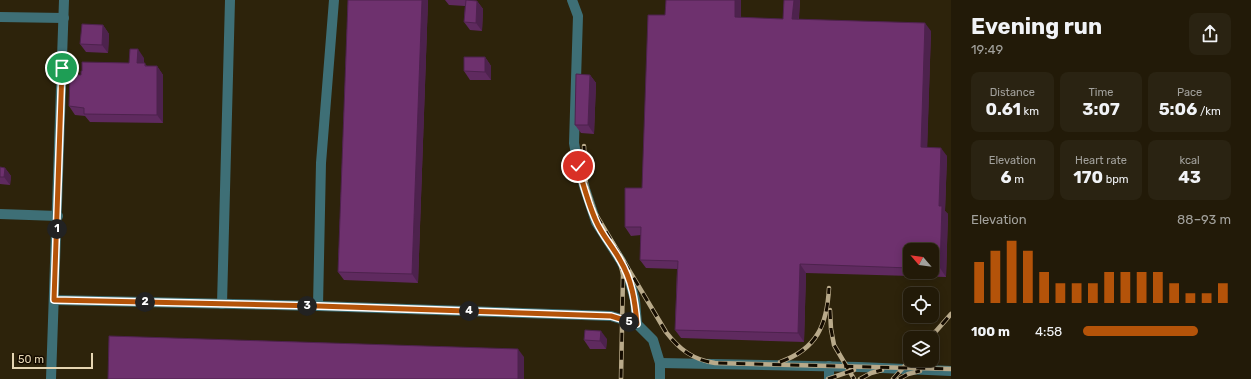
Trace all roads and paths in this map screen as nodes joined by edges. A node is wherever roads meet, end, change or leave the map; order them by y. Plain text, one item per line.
1 (64, 0) edge
2 (230, 0) edge
3 (334, 0) edge
4 (572, 0) edge
5 (0, 17) edge
6 (64, 18) junction
7 (0, 214) edge
8 (58, 216) junction
9 (54, 300) junction
10 (222, 304) junction
11 (318, 306) junction
12 (637, 324) junction
13 (660, 363) junction
14 (829, 366) junction
15 (951, 371) edge
16 (51, 379) edge
17 (660, 379) edge
18 (828, 379) edge

1 - 6 lane
2 - 10 lane
3 - 11 lane
4 - 12 lane
5 - 6 lane
6 - 8 lane
7 - 8 lane
8 - 9 lane
9 - 10 lane
9 - 16 lane
10 - 11 lane
11 - 12 lane
12 - 13 lane
13 - 14 lane
13 - 17 lane
14 - 15 lane
14 - 18 lane

